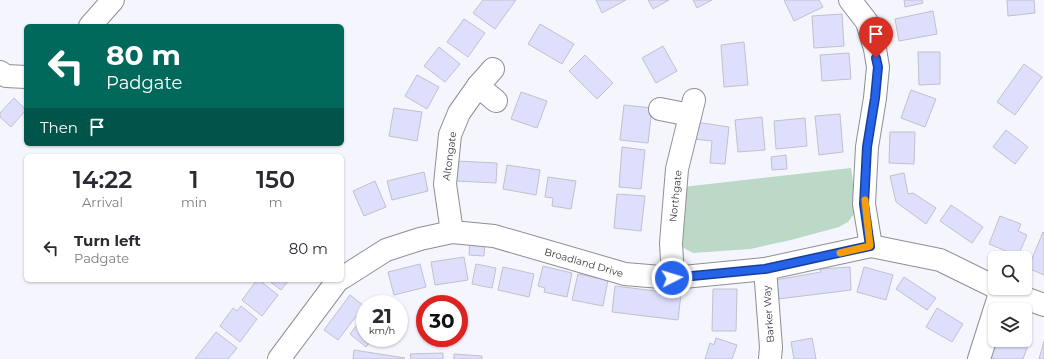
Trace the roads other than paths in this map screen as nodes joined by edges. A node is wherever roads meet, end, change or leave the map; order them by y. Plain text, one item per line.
1 (113, 0) edge
2 (850, 0) edge
3 (92, 24) edge
4 (493, 69) dead end
5 (0, 72) edge
6 (24, 77) edge
7 (478, 86) junction
8 (496, 101) dead end
9 (660, 108) dead end
10 (452, 232) junction
11 (870, 246) junction
12 (765, 269) junction
13 (344, 277) edge
14 (672, 278) junction
15 (337, 282) edge
16 (988, 284) edge
17 (995, 295) edge
18 (1015, 295) edge
19 (1044, 305) edge
20 (288, 356) edge
21 (770, 359) edge
22 (979, 359) edge

1 - 3 street
2 - 11 street
4 - 7 street, Altongate
5 - 6 street
7 - 8 street
7 - 10 street, Altongate
9 - 14 street, Northgate
10 - 13 street, Broadland Drive
10 - 14 street, Broadland Drive
11 - 12 street, Broadland Drive
11 - 16 street, Broadland Drive
12 - 14 street, Broadland Drive
12 - 21 street, Barker Way
15 - 20 street
17 - 22 street
18 - 19 street, Broadland Drive

